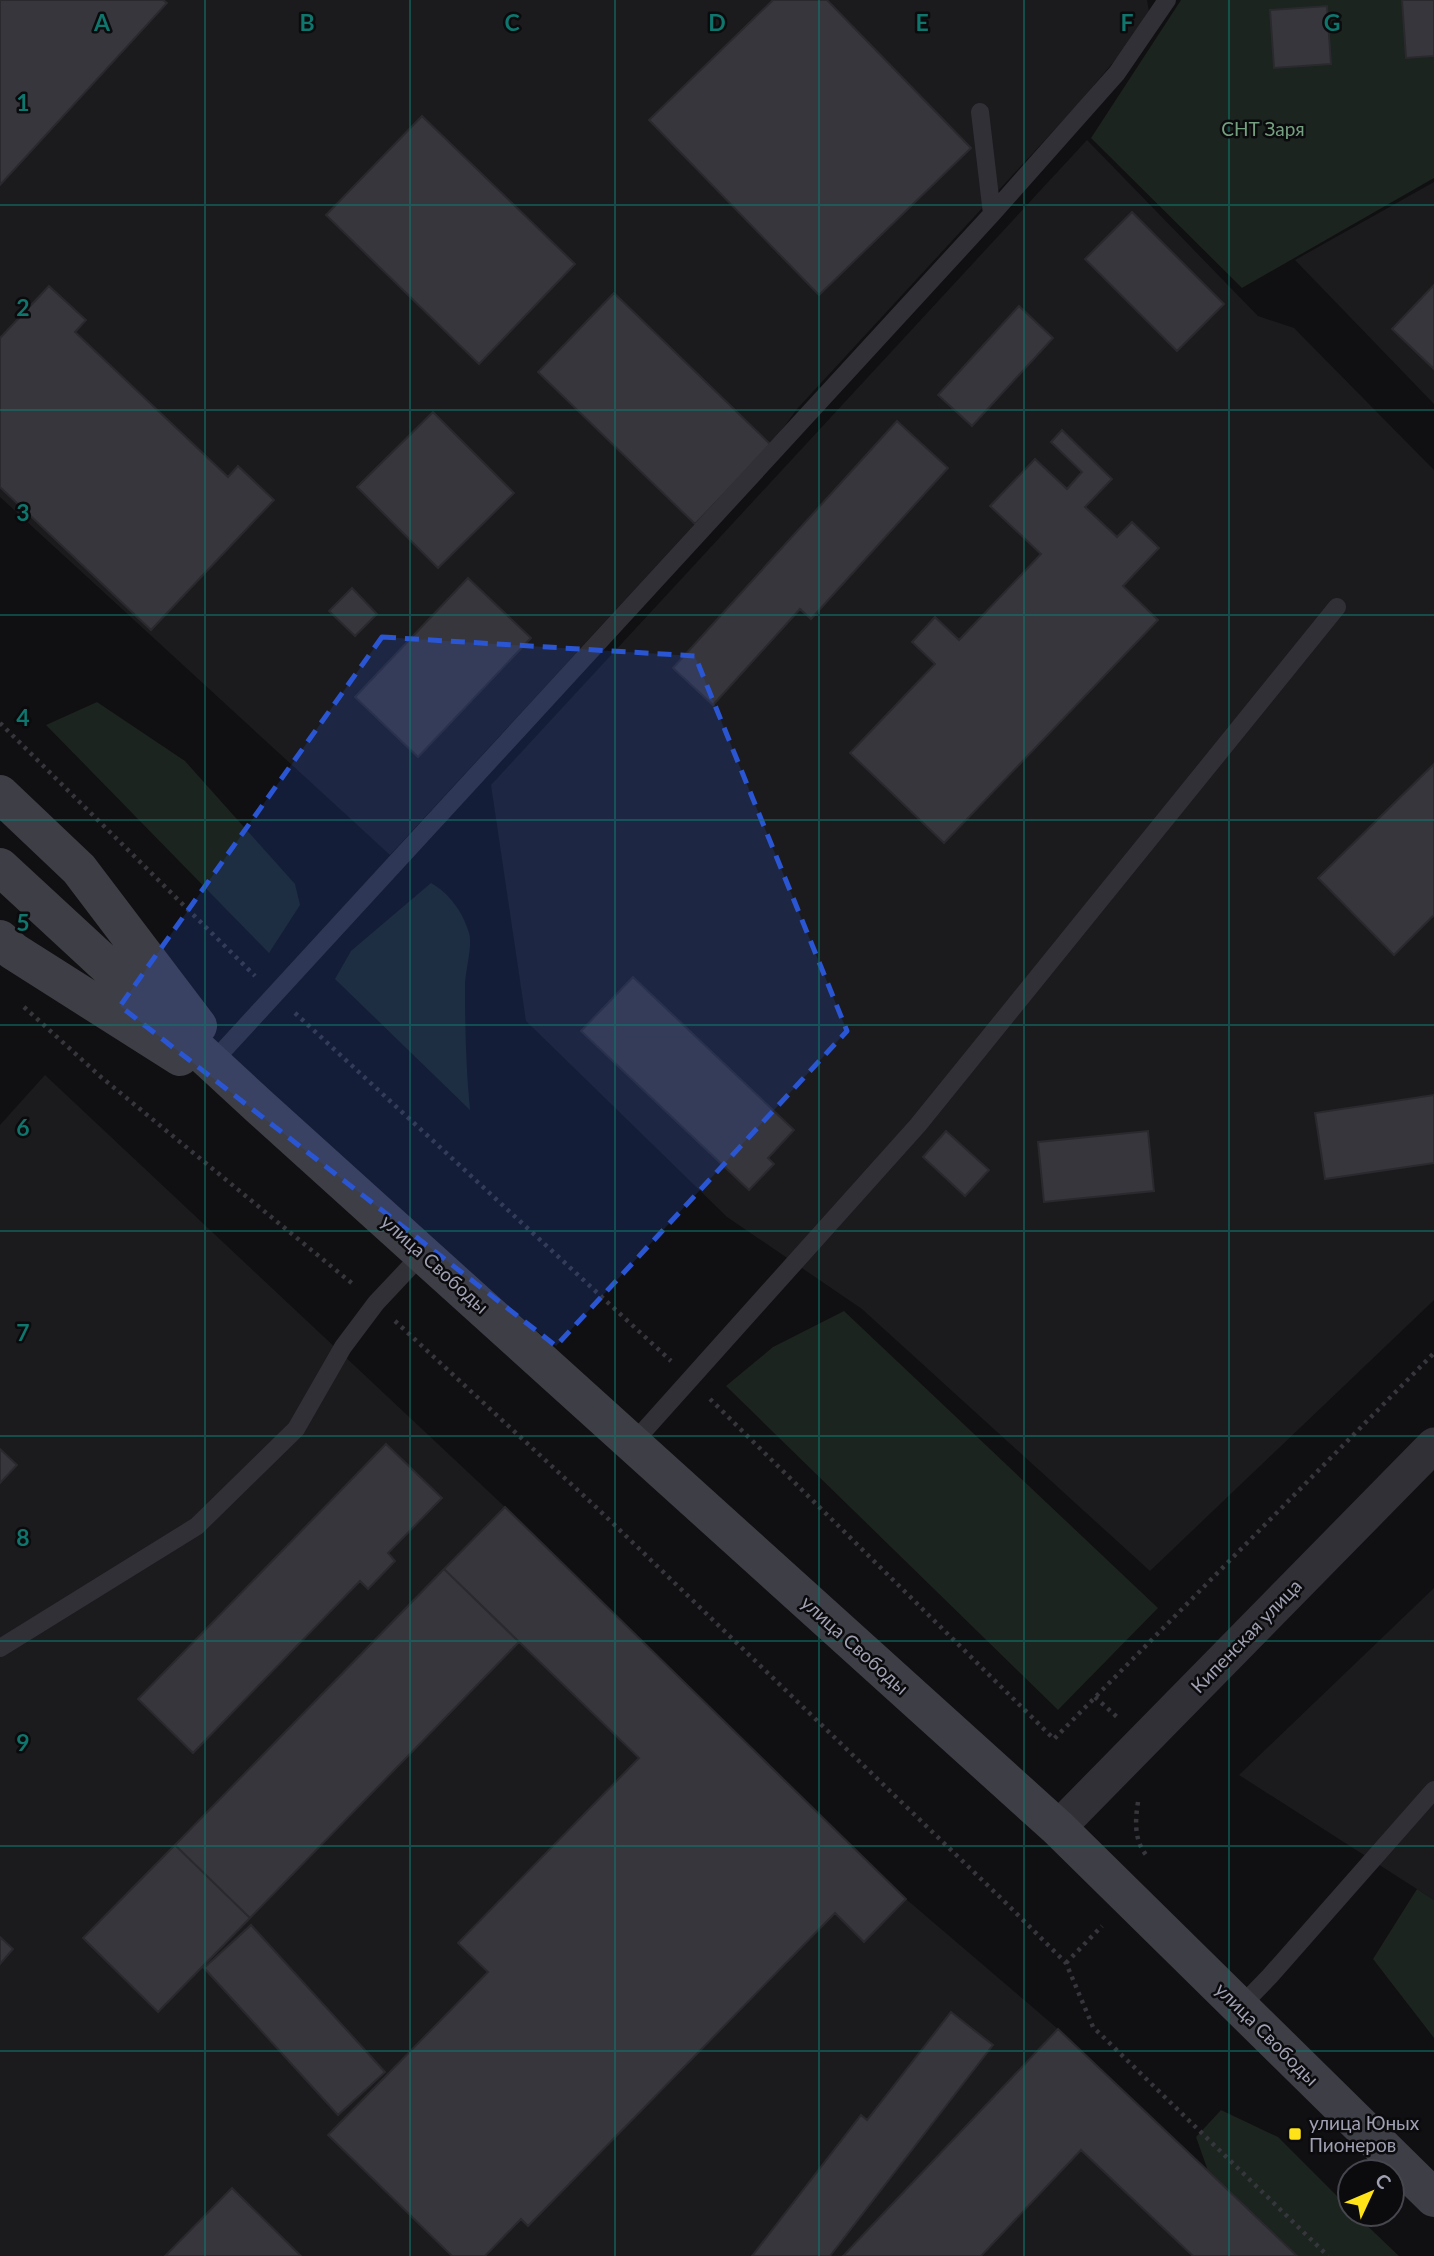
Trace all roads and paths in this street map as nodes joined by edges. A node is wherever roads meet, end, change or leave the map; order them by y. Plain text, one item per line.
1 (1167, 0) edge
2 (980, 112) dead end
3 (992, 214) junction
4 (1337, 607) dead end
5 (0, 723) edge
6 (0, 794) edge
7 (0, 867) edge
8 (0, 939) edge
9 (275, 995) junction
10 (20, 1004) dead end
11 (220, 1054) junction
12 (261, 1108) junction
13 (423, 1253) junction
14 (376, 1303) junction
15 (1434, 1353) edge
16 (690, 1379) junction
17 (633, 1443) junction
18 (1434, 1444) edge
19 (0, 1648) edge
20 (1095, 1697) junction
21 (1126, 1726) dead end
22 (1434, 1790) edge
23 (1139, 1797) dead end
24 (1058, 1828) junction
25 (1149, 1859) dead end
26 (1240, 2007) junction
27 (1434, 2198) edge
28 (1328, 2256) edge

1 - 3 lane
2 - 3 lane
3 - 9 lane
4 - 16 lane
5 - 9 path
6 - 11 main road, улица Свободы
7 - 12 main road, улица Свободы
8 - 12 main road, улица Свободы
9 - 11 lane
9 - 16 path
10 - 14 path
11 - 12 main road, улица Свободы
12 - 13 main road, улица Свободы
13 - 14 lane
13 - 17 main road, улица Свободы
14 - 19 lane
14 - 28 path
15 - 20 path
16 - 17 lane
16 - 20 path
17 - 24 main road, улица Свободы
18 - 24 street, Кипенская улица
20 - 21 path
22 - 26 lane
23 - 25 path
24 - 26 main road, улица Свободы
26 - 27 main road, улица Свободы

